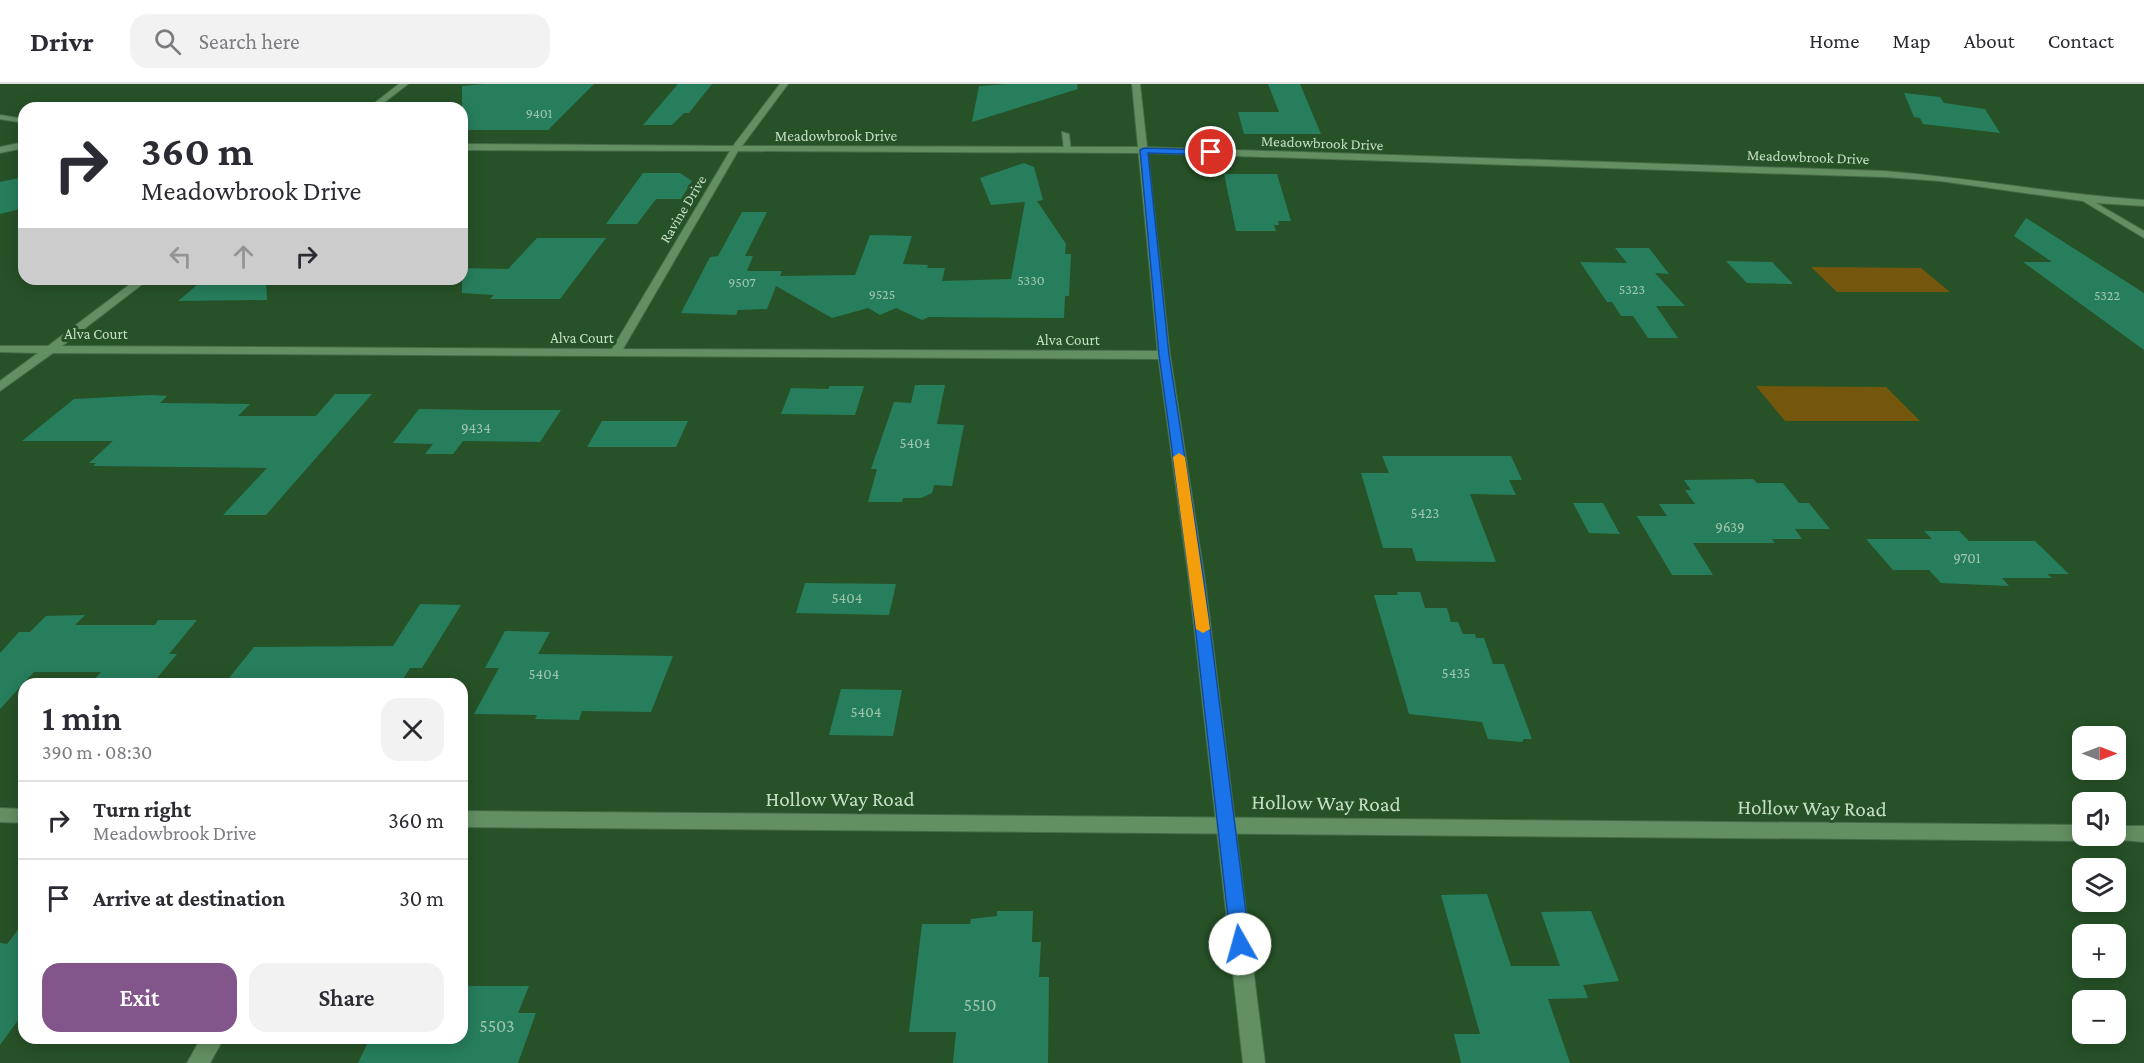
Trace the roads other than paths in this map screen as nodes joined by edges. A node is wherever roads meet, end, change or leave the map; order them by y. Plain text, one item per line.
1 (404, 84) edge
2 (784, 84) edge
3 (1136, 84) edge
4 (380, 102) edge
5 (0, 117) edge
6 (18, 120) edge
7 (1065, 134) dead end
8 (18, 146) edge
9 (468, 147) edge
10 (735, 149) junction
11 (0, 150) edge
12 (1068, 150) junction
13 (1144, 150) junction
14 (2085, 199) junction
15 (2144, 203) edge
16 (2144, 235) edge
17 (136, 285) edge
18 (0, 349) edge
19 (51, 349) junction
20 (615, 353) junction
21 (1164, 355) junction
22 (0, 387) edge
23 (0, 815) edge
24 (18, 816) edge
25 (468, 819) edge
26 (1226, 825) junction
27 (2072, 833) edge
28 (2126, 834) edge
29 (2144, 834) edge
30 (209, 1044) edge
31 (198, 1063) edge
32 (1254, 1063) edge

1 - 4 street
2 - 10 street, Ravine Drive
3 - 13 street
5 - 6 street
7 - 12 lane
8 - 11 street
9 - 10 street, Meadowbrook Drive
10 - 12 street, Meadowbrook Drive
10 - 20 street, Ravine Drive
12 - 13 street, Meadowbrook Drive
13 - 14 street, Meadowbrook Drive
13 - 21 street
14 - 15 street, Meadowbrook Drive
14 - 16 street
17 - 19 street
18 - 19 street, Alva Court
19 - 20 street, Alva Court
19 - 22 street
20 - 21 street, Alva Court
21 - 26 street
23 - 24 street
25 - 26 street, Hollow Way Road
26 - 27 street, Hollow Way Road
26 - 32 street
28 - 29 street
30 - 31 street

